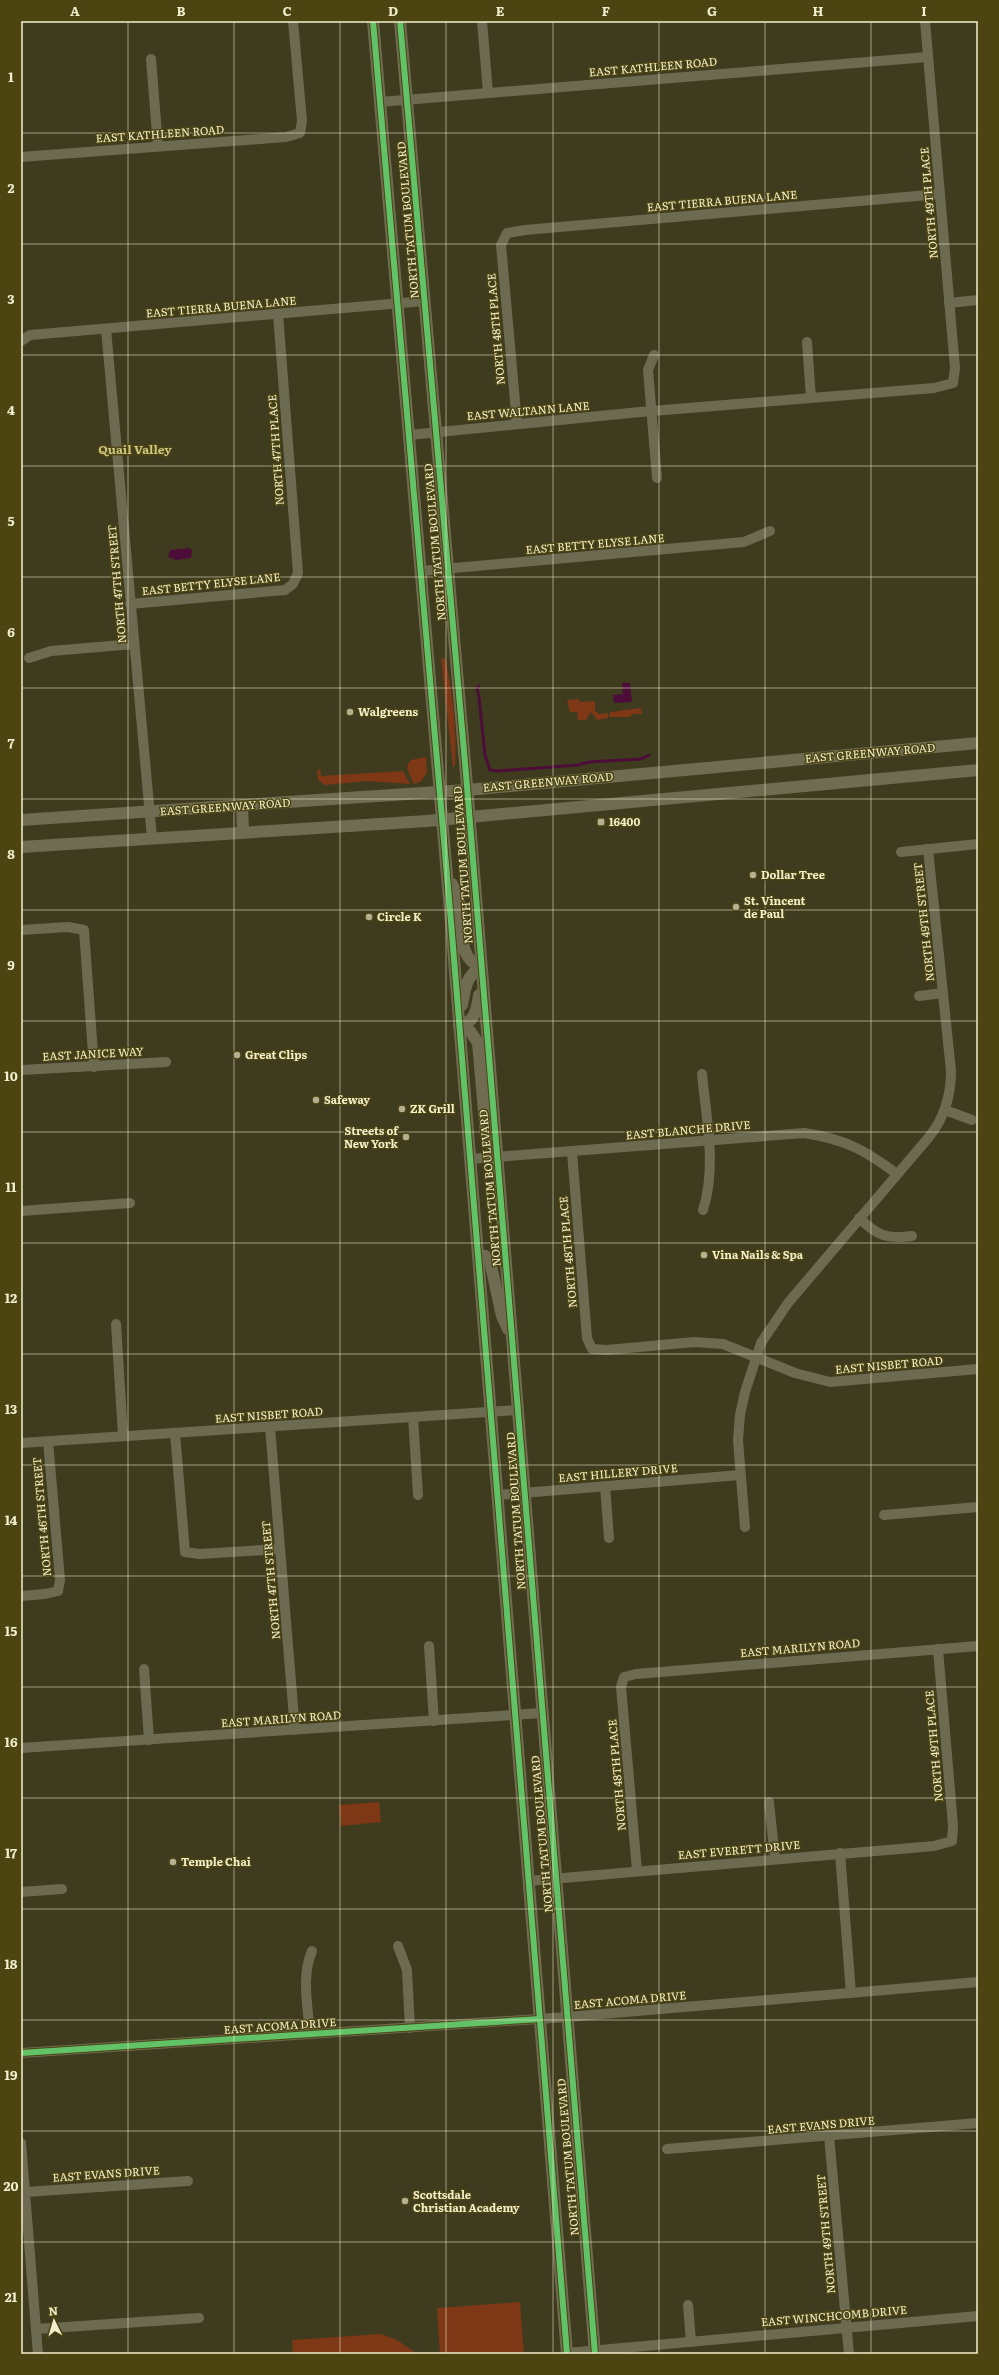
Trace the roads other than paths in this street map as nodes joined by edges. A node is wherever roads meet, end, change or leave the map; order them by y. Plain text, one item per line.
1 (293, 21) edge
2 (373, 21) edge
3 (400, 21) edge
4 (482, 21) edge
5 (925, 21) edge
6 (928, 57) junction
7 (151, 59) dead end
8 (488, 93) junction
9 (407, 100) junction
10 (380, 102) junction
11 (158, 146) junction
12 (21, 157) edge
13 (940, 194) junction
14 (507, 233) joint
15 (978, 300) edge
16 (425, 302) junction
17 (949, 303) junction
18 (398, 304) junction
19 (278, 314) junction
20 (106, 329) junction
21 (21, 341) edge
22 (807, 342) dead end
23 (654, 355) dead end
24 (953, 383) joint
25 (812, 398) junction
26 (651, 411) junction
27 (517, 424) junction
28 (436, 432) junction
29 (408, 435) junction
30 (657, 478) dead end
31 (770, 531) dead end
32 (448, 569) junction
33 (421, 571) junction
34 (293, 584) joint
35 (130, 604) junction
36 (134, 644) junction
37 (30, 658) dead end
38 (978, 743) edge
39 (978, 770) edge
40 (466, 790) junction
41 (440, 792) junction
42 (242, 806) junction
43 (150, 812) junction
44 (468, 817) junction
45 (442, 819) junction
46 (21, 820) edge
47 (243, 832) junction
48 (152, 838) junction
49 (978, 844) edge
50 (21, 847) edge
51 (928, 849) junction
52 (901, 852) dead end
53 (446, 868) junction
54 (21, 930) edge
55 (481, 967) junction
56 (943, 993) junction
57 (919, 996) dead end
58 (459, 1026) junction
59 (166, 1062) dead end
60 (94, 1067) junction
61 (21, 1070) edge
62 (702, 1074) dead end
63 (945, 1110) junction
64 (972, 1120) dead end
65 (708, 1140) junction
66 (572, 1152) junction
67 (497, 1158) junction
68 (470, 1159) junction
69 (897, 1174) junction
70 (130, 1203) dead end
71 (703, 1210) dead end
72 (21, 1211) edge
73 (859, 1218) junction
74 (912, 1236) dead end
75 (478, 1256) junction
76 (116, 1324) dead end
77 (512, 1339) junction
78 (592, 1349) joint
79 (756, 1357) junction
80 (978, 1369) edge
81 (518, 1410) junction
82 (491, 1412) junction
83 (413, 1417) junction
84 (270, 1427) junction
85 (175, 1433) junction
86 (123, 1436) junction
87 (48, 1441) junction
88 (21, 1443) edge
89 (740, 1475) junction
90 (605, 1486) junction
91 (524, 1493) junction
92 (418, 1495) dead end
93 (498, 1495) junction
94 (978, 1507) edge
95 (884, 1515) dead end
96 (745, 1527) dead end
97 (609, 1538) dead end
98 (280, 1549) junction
99 (21, 1596) edge
100 (429, 1646) dead end
101 (978, 1646) edge
102 (938, 1649) junction
103 (144, 1669) dead end
104 (624, 1677) joint
105 (542, 1713) junction
106 (515, 1715) junction
107 (434, 1721) junction
108 (295, 1730) junction
109 (149, 1740) junction
110 (21, 1748) edge
111 (770, 1802) dead end
112 (952, 1841) joint
113 (840, 1853) junction
114 (775, 1859) junction
115 (637, 1871) junction
116 (556, 1879) junction
117 (528, 1881) junction
118 (62, 1889) dead end
119 (21, 1892) edge
120 (398, 1946) dead end
121 (312, 1951) dead end
122 (978, 1982) edge
123 (851, 1993) junction
124 (567, 2017) junction
125 (540, 2019) junction
126 (410, 2028) junction
127 (310, 2034) junction
128 (21, 2053) edge
129 (978, 2123) edge
130 (829, 2136) junction
131 (21, 2143) edge
132 (666, 2149) dead end
133 (188, 2181) dead end
134 (26, 2192) junction
135 (688, 2305) dead end
136 (978, 2316) edge
137 (199, 2318) dead end
138 (846, 2327) junction
139 (36, 2329) junction
140 (691, 2342) junction
141 (594, 2352) edge
142 (567, 2353) edge
143 (38, 2354) edge
144 (849, 2354) edge

1 - 11 street, EAST KATHLEEN ROAD
2 - 10 main road, NORTH TATUM BOULEVARD
3 - 9 main road, NORTH TATUM BOULEVARD
4 - 8 street
5 - 6 street, NORTH 49TH PLACE
6 - 8 street, EAST KATHLEEN ROAD
6 - 13 street, NORTH 49TH PLACE
7 - 11 street
8 - 9 street, EAST KATHLEEN ROAD
9 - 10 street, EAST KATHLEEN ROAD
9 - 16 main road, NORTH TATUM BOULEVARD
10 - 18 main road, NORTH TATUM BOULEVARD
11 - 12 street, EAST KATHLEEN ROAD
13 - 14 street, EAST TIERRA BUENA LANE
13 - 17 street, NORTH 49TH PLACE
14 - 27 street, NORTH 48TH PLACE
15 - 17 street
16 - 18 street, EAST TIERRA BUENA LANE
16 - 28 main road, NORTH TATUM BOULEVARD
17 - 24 street, NORTH 49TH PLACE
18 - 19 street, EAST TIERRA BUENA LANE
18 - 29 main road, NORTH TATUM BOULEVARD
19 - 20 street, EAST TIERRA BUENA LANE
19 - 34 street, NORTH 47TH PLACE
20 - 21 street, EAST TIERRA BUENA LANE
20 - 35 street, NORTH 47TH STREET
22 - 25 street
23 - 26 street
24 - 25 street, EAST WALTANN LANE
25 - 26 street, EAST WALTANN LANE
26 - 27 street, EAST WALTANN LANE
26 - 30 street
27 - 28 street, EAST WALTANN LANE
28 - 29 street, EAST WALTANN LANE
28 - 32 main road, NORTH TATUM BOULEVARD
29 - 33 main road, NORTH TATUM BOULEVARD
31 - 32 street, EAST BETTY ELYSE LANE
32 - 33 street, EAST BETTY ELYSE LANE
32 - 40 main road, NORTH TATUM BOULEVARD
33 - 41 main road, NORTH TATUM BOULEVARD
34 - 35 street, EAST BETTY ELYSE LANE
35 - 36 street, NORTH 47TH STREET
36 - 37 street
36 - 43 street, NORTH 47TH STREET
38 - 40 main road, EAST GREENWAY ROAD
39 - 44 main road
40 - 41 main road, EAST GREENWAY ROAD
40 - 44 main road, NORTH TATUM BOULEVARD
41 - 42 main road, EAST GREENWAY ROAD
41 - 45 main road, NORTH TATUM BOULEVARD
42 - 43 main road, EAST GREENWAY ROAD
42 - 47 main road
43 - 46 main road, EAST GREENWAY ROAD
43 - 48 street, NORTH 47TH STREET
44 - 45 main road
44 - 55 main road, NORTH TATUM BOULEVARD
45 - 47 main road
45 - 53 main road, NORTH TATUM BOULEVARD
47 - 48 main road
48 - 50 main road
49 - 51 street
51 - 52 street
51 - 56 street, NORTH 49TH STREET
53 - 55 main road
53 - 58 main road, NORTH TATUM BOULEVARD
54 - 60 street
55 - 58 main road
55 - 67 main road, NORTH TATUM BOULEVARD
56 - 57 street, NORTH 49TH STREET
56 - 63 street, NORTH 49TH STREET
58 - 67 main road
58 - 68 main road, NORTH TATUM BOULEVARD
59 - 60 street, EAST JANICE WAY
60 - 61 street, EAST JANICE WAY
62 - 65 street
63 - 64 street
63 - 69 street, NORTH 49TH STREET
65 - 66 street, EAST BLANCHE DRIVE
65 - 69 street, EAST BLANCHE DRIVE
65 - 71 street
66 - 67 street, EAST BLANCHE DRIVE
66 - 78 street, NORTH 48TH PLACE
67 - 68 street, EAST BLANCHE DRIVE
67 - 77 main road, NORTH TATUM BOULEVARD
68 - 75 main road, NORTH TATUM BOULEVARD
69 - 73 street, NORTH 49TH STREET
70 - 72 street
73 - 74 street
73 - 79 street, NORTH 49TH STREET
75 - 77 main road
75 - 82 main road, NORTH TATUM BOULEVARD
76 - 86 street
77 - 81 main road, NORTH TATUM BOULEVARD
78 - 79 street, EAST NISBET ROAD
79 - 80 street, EAST NISBET ROAD
79 - 89 street, NORTH 49TH STREET
81 - 82 street, EAST NISBET ROAD
81 - 91 main road, NORTH TATUM BOULEVARD
82 - 83 street, EAST NISBET ROAD
82 - 93 main road, NORTH TATUM BOULEVARD
83 - 84 street, EAST NISBET ROAD
83 - 92 street
84 - 85 street, EAST NISBET ROAD
84 - 98 street, NORTH 47TH STREET
85 - 86 street, EAST NISBET ROAD
85 - 98 street
86 - 87 street, EAST NISBET ROAD
87 - 88 street, EAST NISBET ROAD
87 - 99 street, NORTH 46TH STREET
89 - 90 street, EAST HILLERY DRIVE
89 - 96 street, NORTH 49TH STREET
90 - 91 street, EAST HILLERY DRIVE
90 - 97 street
91 - 93 street, EAST HILLERY DRIVE
91 - 105 main road, NORTH TATUM BOULEVARD
93 - 106 main road, NORTH TATUM BOULEVARD
94 - 95 street
98 - 108 street, NORTH 47TH STREET
100 - 107 street
101 - 102 street, EAST MARILYN ROAD
102 - 104 street, EAST MARILYN ROAD
102 - 112 street, NORTH 49TH PLACE
103 - 109 street
104 - 115 street, NORTH 48TH PLACE
105 - 106 street, EAST MARILYN ROAD
105 - 116 main road, NORTH TATUM BOULEVARD
106 - 107 street, EAST MARILYN ROAD
106 - 117 main road, NORTH TATUM BOULEVARD
107 - 108 street, EAST MARILYN ROAD
108 - 109 street, EAST MARILYN ROAD
109 - 110 street, EAST MARILYN ROAD
111 - 114 street
112 - 113 street, EAST EVERETT DRIVE
113 - 114 street, EAST EVERETT DRIVE
113 - 123 street
114 - 115 street, EAST EVERETT DRIVE
115 - 116 street, EAST EVERETT DRIVE
116 - 117 street, EAST EVERETT DRIVE
116 - 124 main road, NORTH TATUM BOULEVARD
117 - 125 main road, NORTH TATUM BOULEVARD
118 - 119 street
120 - 126 street
121 - 127 street
122 - 123 street, EAST ACOMA DRIVE
123 - 124 street, EAST ACOMA DRIVE
124 - 125 street, EAST ACOMA DRIVE
124 - 141 main road, NORTH TATUM BOULEVARD
125 - 126 street, EAST ACOMA DRIVE
125 - 142 main road, NORTH TATUM BOULEVARD
126 - 127 street, EAST ACOMA DRIVE
127 - 128 street, EAST ACOMA DRIVE
129 - 130 street, EAST EVANS DRIVE
130 - 132 street, EAST EVANS DRIVE
130 - 138 street, NORTH 49TH STREET
131 - 134 street
133 - 134 street, EAST EVANS DRIVE
134 - 139 street
135 - 140 street
136 - 138 street, EAST WINCHCOMB DRIVE
137 - 139 street
138 - 140 street, EAST WINCHCOMB DRIVE
138 - 144 street, NORTH 49TH STREET
139 - 143 street
140 - 141 street, EAST WINCHCOMB DRIVE
141 - 142 street, EAST WINCHCOMB DRIVE

